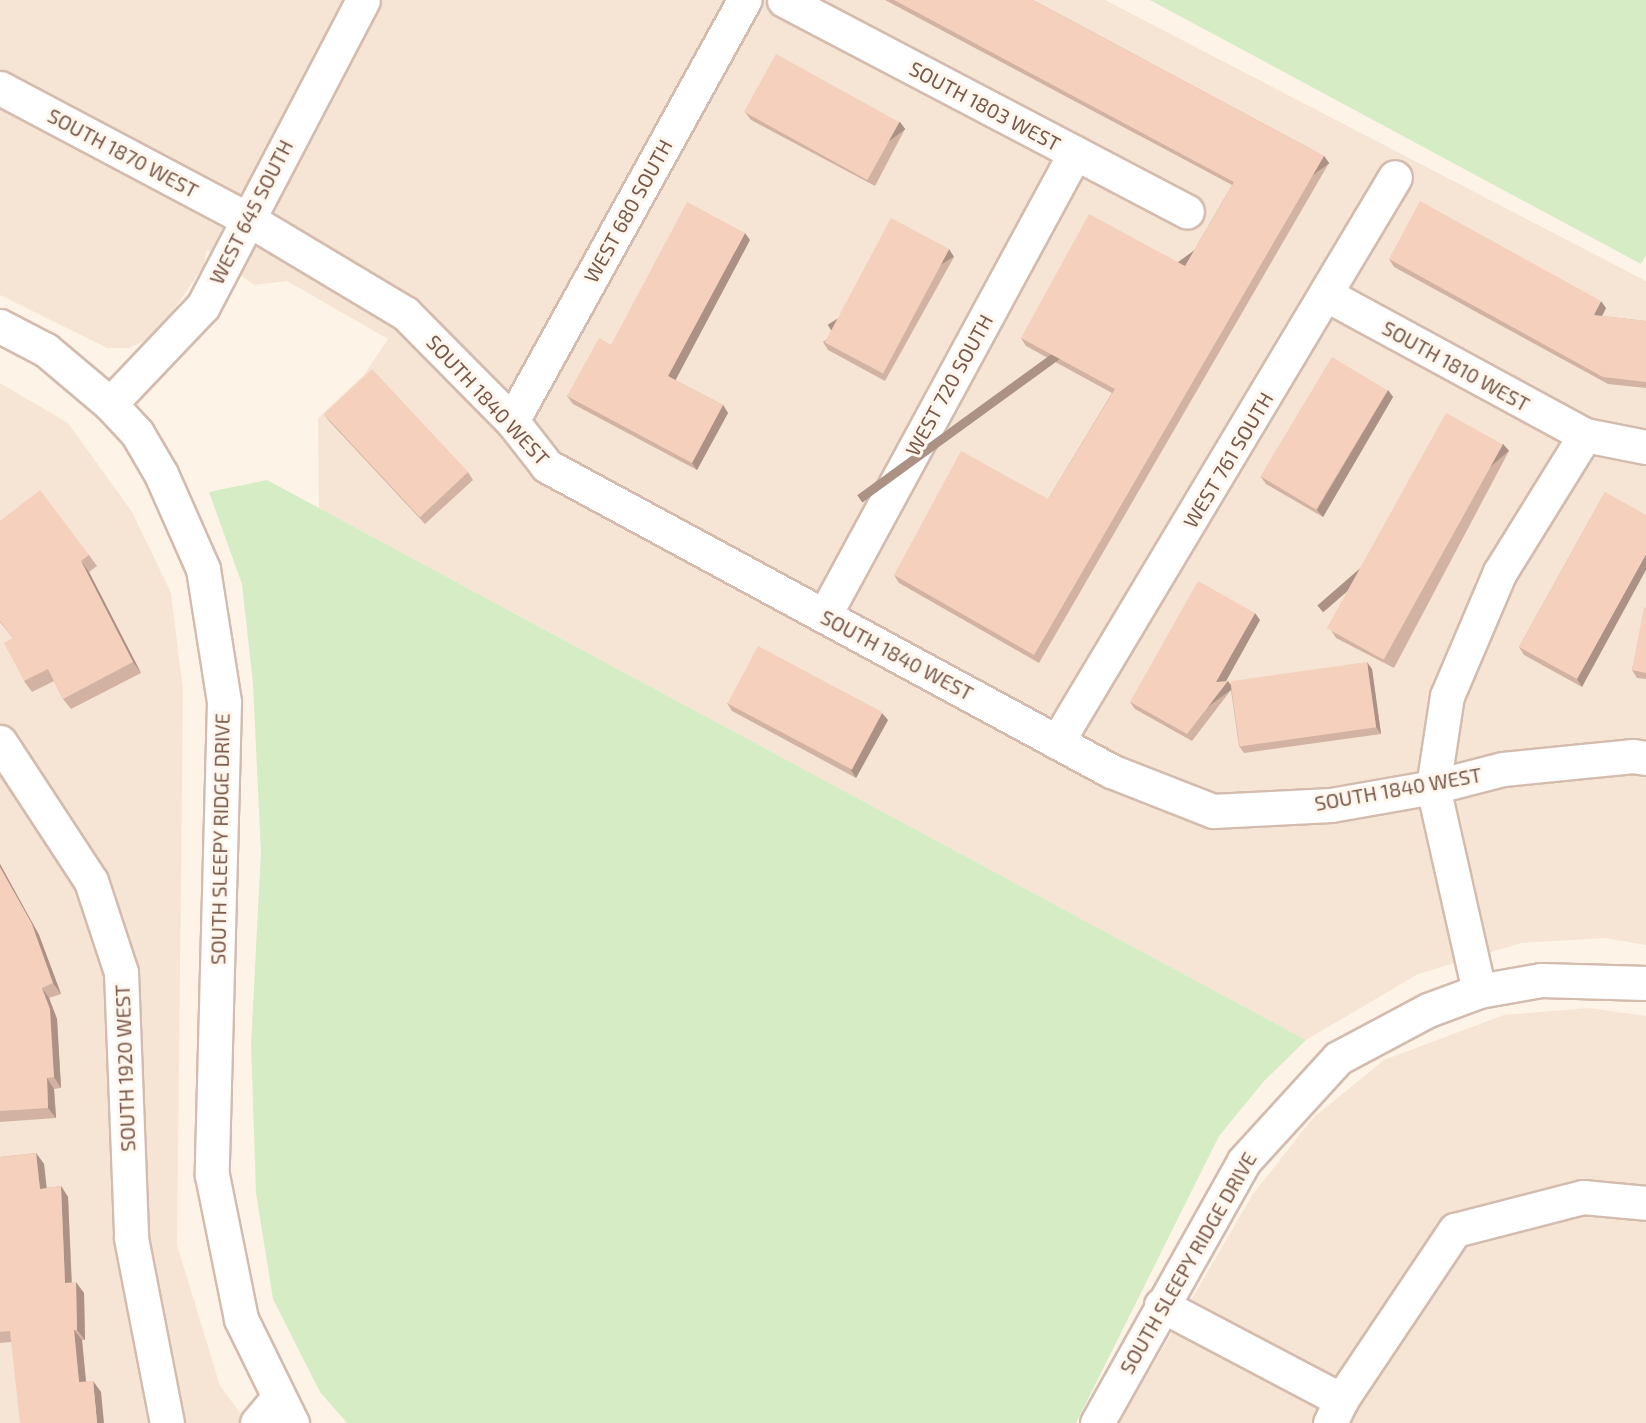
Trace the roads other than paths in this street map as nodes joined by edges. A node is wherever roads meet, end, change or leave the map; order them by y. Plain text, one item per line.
1 (363, 0) edge
2 (744, 0) edge
3 (784, 0) edge
4 (0, 88) edge
5 (1075, 153) junction
6 (1395, 177) dead end
7 (1187, 212) dead end
8 (246, 218) junction
9 (1327, 296) junction
10 (0, 326) edge
11 (110, 404) junction
12 (512, 421) junction
13 (1586, 435) junction
14 (1646, 447) edge
15 (824, 616) junction
16 (0, 742) edge
17 (1057, 742) junction
18 (1646, 758) edge
19 (1433, 787) junction
20 (1646, 983) edge
21 (1479, 991) junction
22 (1646, 1203) edge
23 (1161, 1305) junction
24 (1335, 1411) edge
25 (275, 1415) edge
26 (167, 1423) edge
27 (1097, 1423) edge

1 - 8 street, WEST 645 SOUTH
2 - 12 street, WEST 680 SOUTH
3 - 5 street, SOUTH 1803 WEST
4 - 8 street, SOUTH 1870 WEST
5 - 7 street, SOUTH 1803 WEST
5 - 15 street, WEST 720 SOUTH
6 - 9 street, WEST 761 SOUTH
8 - 11 street, WEST 645 SOUTH
8 - 12 street, SOUTH 1840 WEST
9 - 13 street, SOUTH 1810 WEST
9 - 17 street, WEST 761 SOUTH
10 - 11 street, SOUTH SLEEPY RIDGE DRIVE
11 - 25 street, SOUTH SLEEPY RIDGE DRIVE
12 - 15 street, SOUTH 1840 WEST
13 - 14 street, SOUTH 1810 WEST
13 - 19 street
15 - 17 street, SOUTH 1840 WEST
16 - 26 street, SOUTH 1920 WEST
17 - 19 street, SOUTH 1840 WEST
18 - 19 street, SOUTH 1840 WEST
19 - 21 street
20 - 21 street, SOUTH SLEEPY RIDGE DRIVE
21 - 23 street, SOUTH SLEEPY RIDGE DRIVE
22 - 24 street
23 - 24 street
23 - 27 street, SOUTH SLEEPY RIDGE DRIVE

